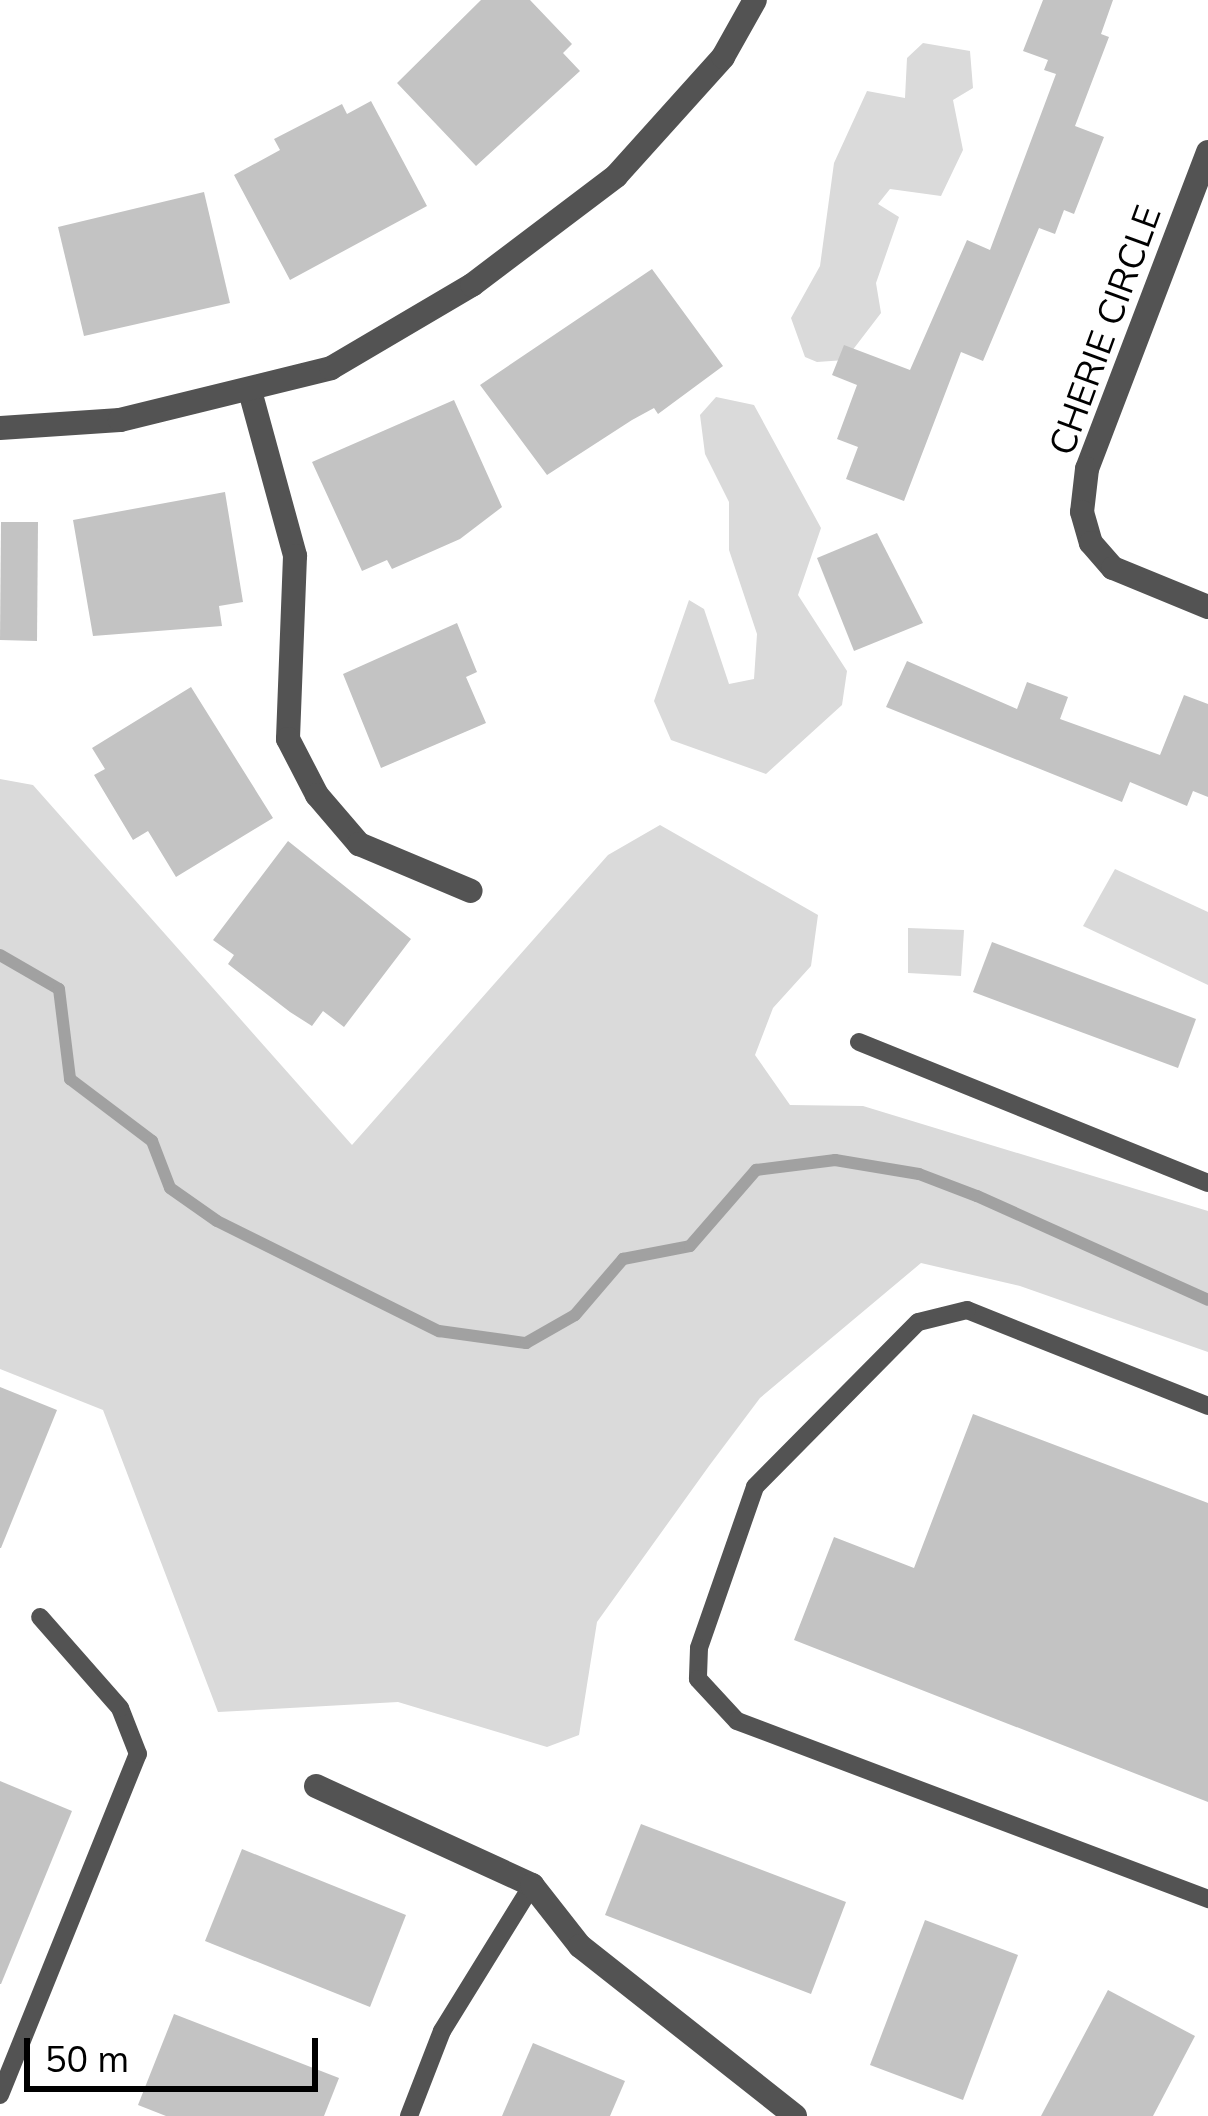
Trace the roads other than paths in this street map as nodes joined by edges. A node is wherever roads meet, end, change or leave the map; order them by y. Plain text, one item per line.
1 (755, 0) edge
2 (1208, 152) edge
3 (250, 392) junction
4 (0, 428) edge
5 (1208, 607) edge
6 (471, 890) dead end
7 (860, 1042) dead end
8 (1208, 1183) edge
9 (1208, 1406) edge
10 (40, 1617) dead end
11 (316, 1786) dead end
12 (532, 1885) junction
13 (1208, 1899) edge
14 (0, 2095) edge
15 (409, 2116) edge
16 (795, 2116) edge

1 - 3 street
2 - 5 street, CHERIE CIRCLE
3 - 4 street
3 - 6 street
7 - 8 lane
9 - 13 lane
10 - 14 lane
11 - 12 street
12 - 15 lane
12 - 16 street

